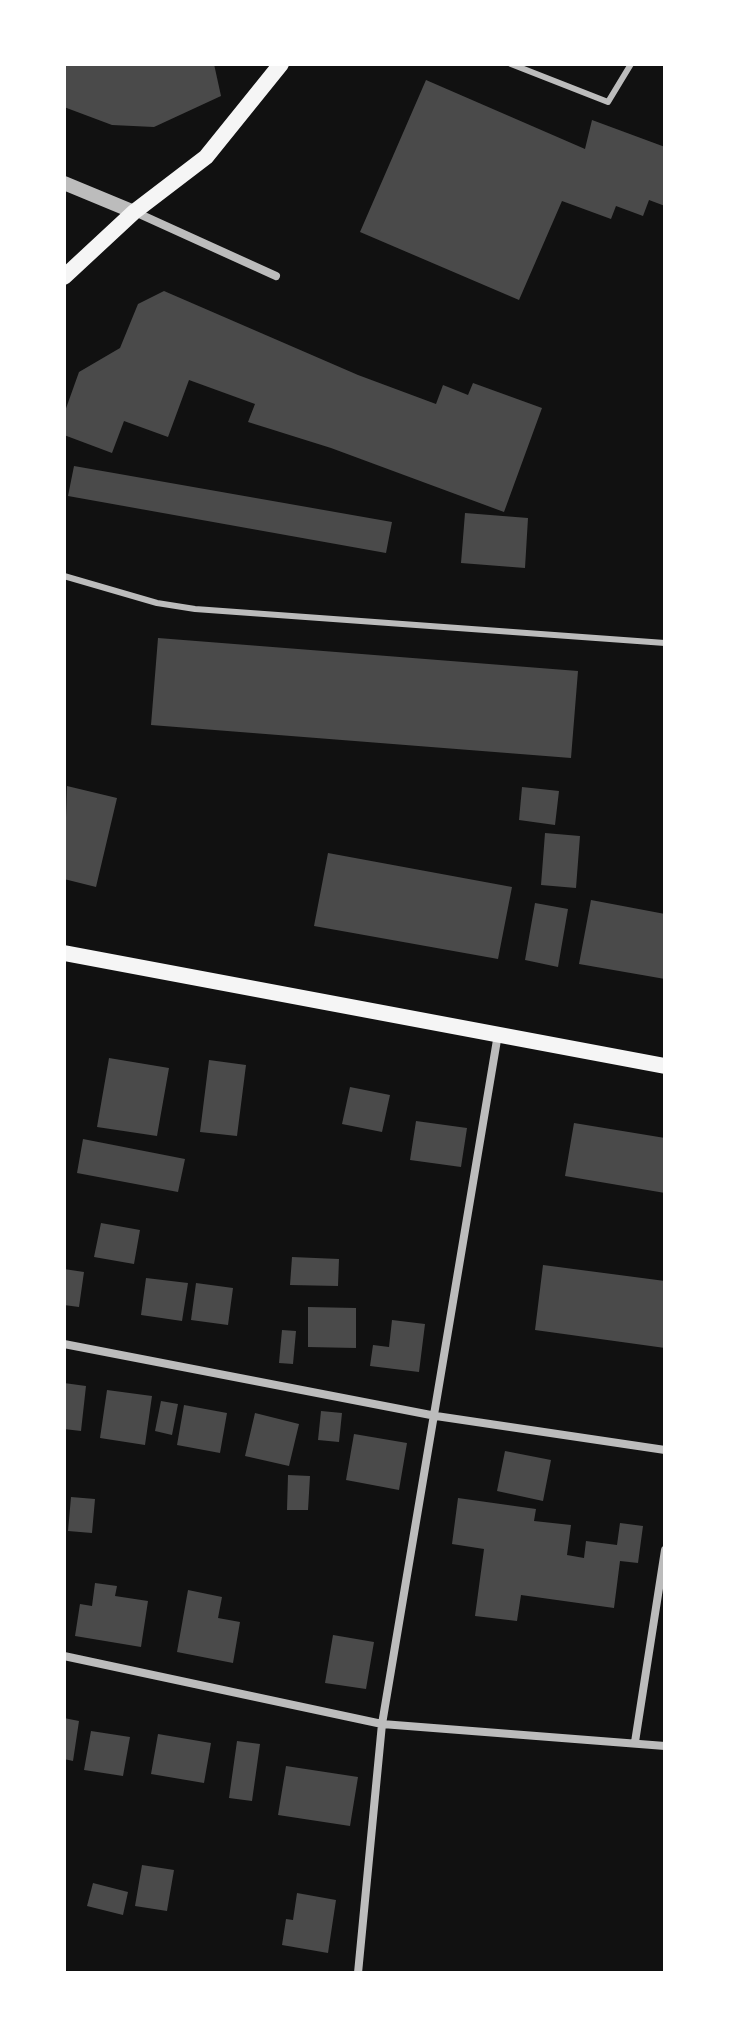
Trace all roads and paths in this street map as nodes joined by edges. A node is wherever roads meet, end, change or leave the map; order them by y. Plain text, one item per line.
1 (281, 64) edge
2 (511, 64) edge
3 (631, 64) edge
4 (64, 183) edge
5 (134, 212) junction
6 (276, 276) dead end
7 (64, 277) edge
8 (64, 576) edge
9 (665, 643) edge
10 (64, 953) edge
11 (498, 1034) junction
12 (665, 1066) edge
13 (64, 1344) edge
14 (436, 1416) junction
15 (665, 1450) edge
16 (665, 1550) edge
17 (64, 1656) edge
18 (382, 1724) junction
19 (635, 1742) junction
20 (665, 1746) edge
21 (358, 1973) edge

1 - 5 main road
2 - 3 lane
4 - 5 street
5 - 6 street
5 - 7 main road
8 - 9 lane
10 - 11 main road
11 - 12 main road
11 - 14 street
13 - 14 street
14 - 15 street
14 - 18 street
16 - 19 street
17 - 18 street
18 - 19 street
18 - 21 street
19 - 20 street

